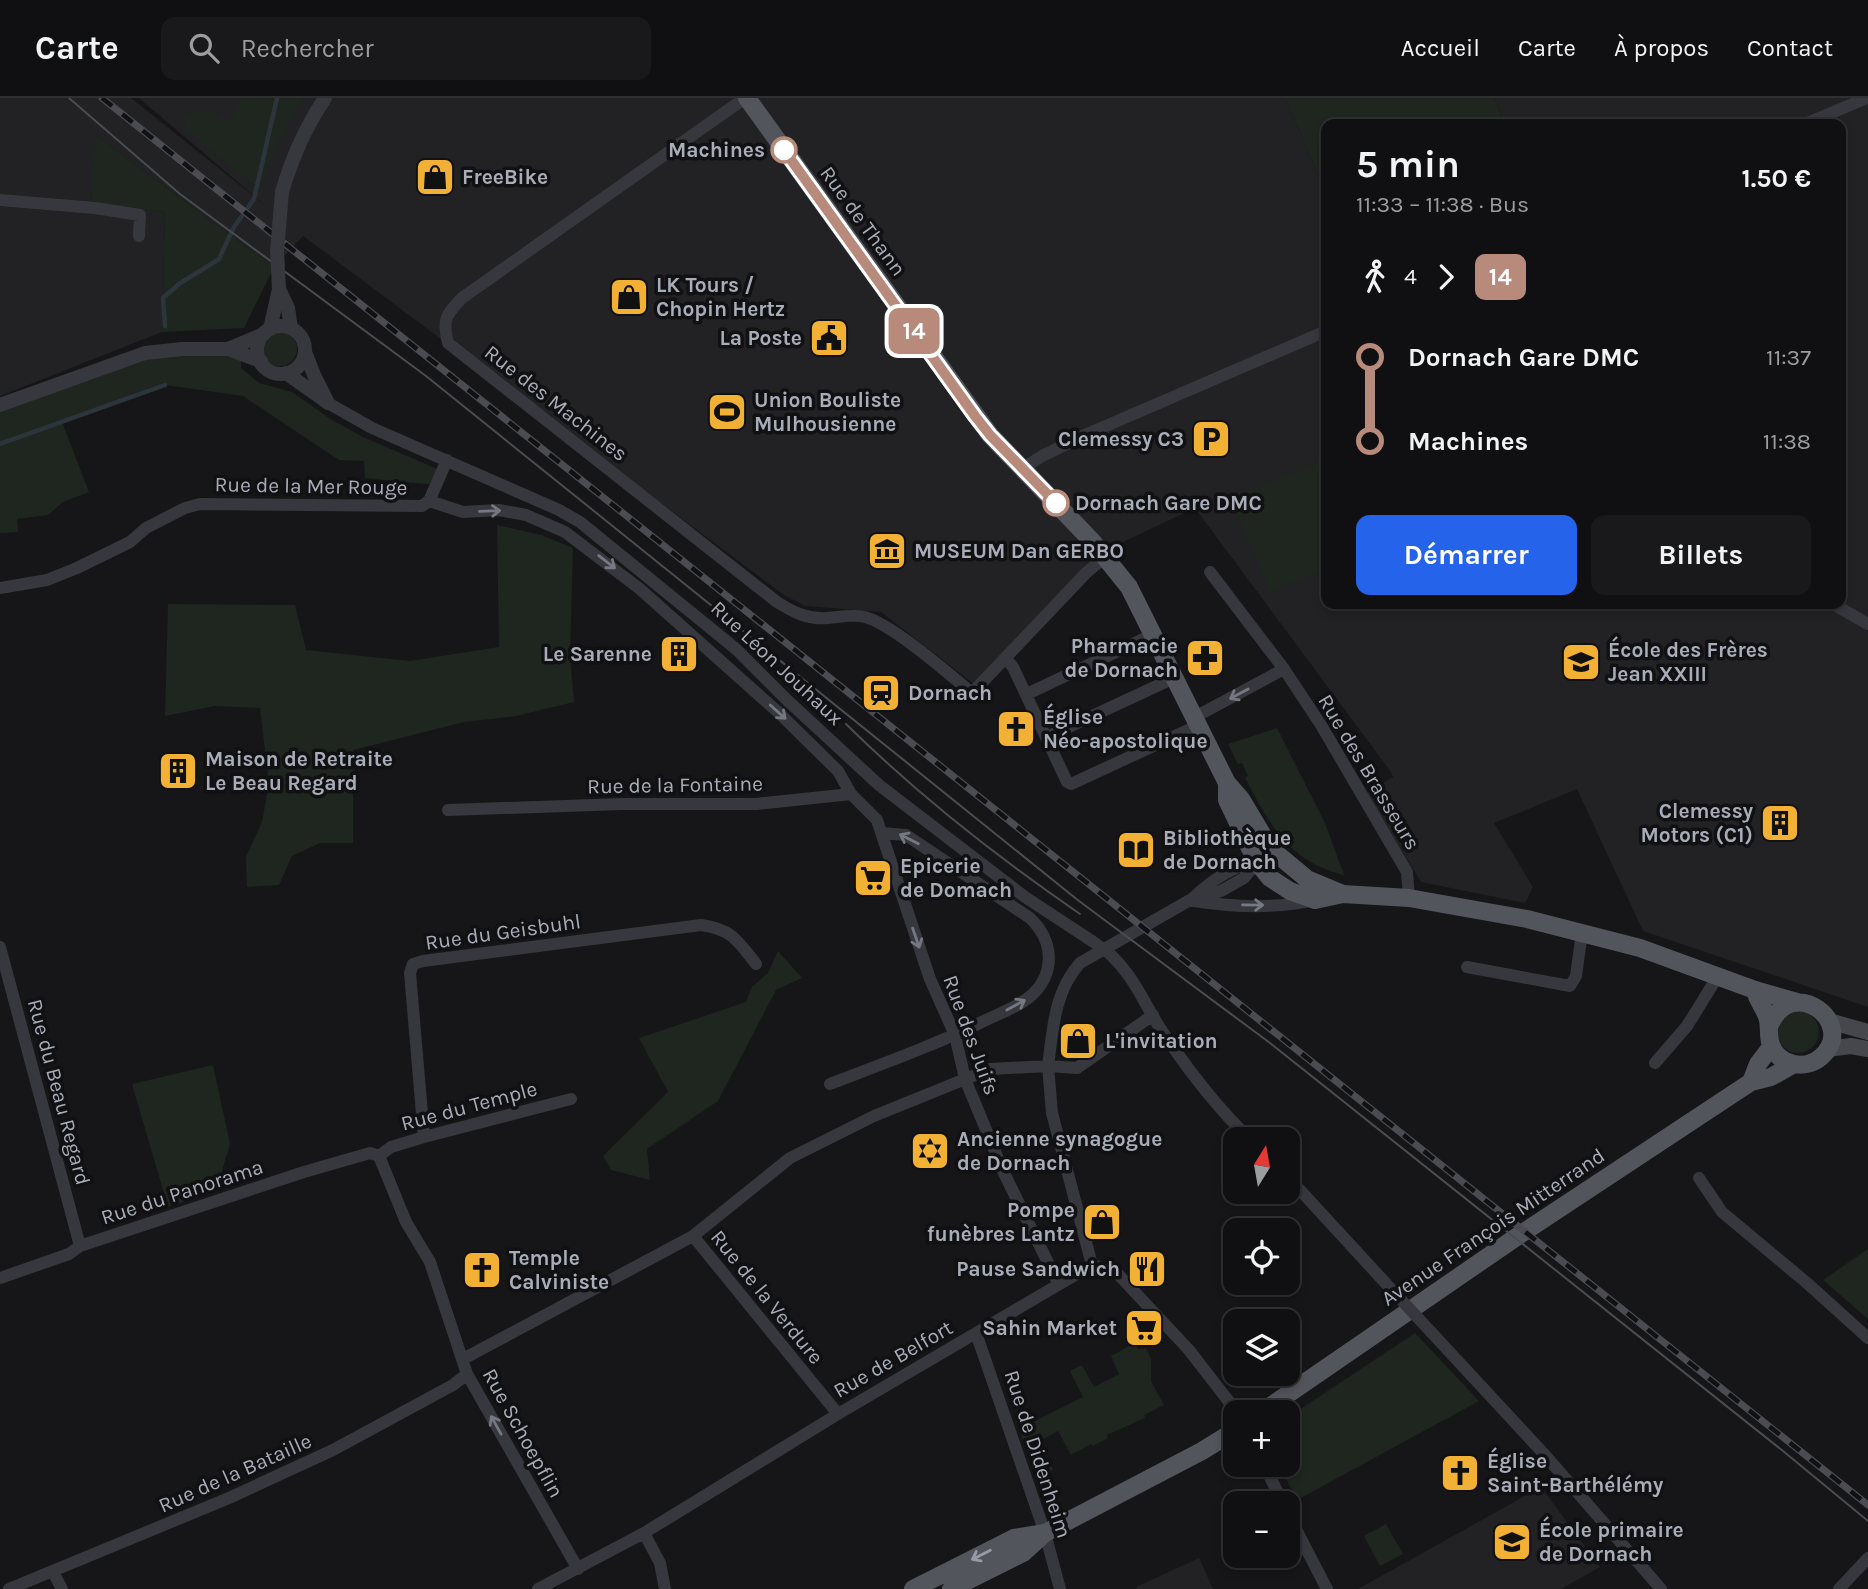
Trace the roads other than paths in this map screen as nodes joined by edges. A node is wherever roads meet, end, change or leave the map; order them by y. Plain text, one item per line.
1 (325, 98) edge
2 (746, 98) edge
3 (1867, 98) edge
4 (1817, 119) edge
5 (0, 200) edge
6 (139, 236) dead end
7 (279, 289) junction
8 (291, 328) junction
9 (267, 331) junction
10 (1321, 333) edge
11 (228, 349) junction
12 (305, 352) junction
13 (261, 362) junction
14 (286, 373) junction
15 (328, 403) junction
16 (0, 405) edge
17 (447, 460) junction
18 (1023, 468) junction
19 (429, 500) junction
20 (1106, 556) junction
21 (1210, 572) dead end
22 (0, 589) edge
23 (1842, 609) edge
24 (1868, 624) edge
25 (1152, 635) junction
26 (1006, 659) junction
27 (1284, 669) junction
28 (1174, 678) junction
29 (1027, 694) junction
30 (1197, 721) junction
31 (1047, 737) junction
32 (1227, 783) junction
33 (850, 794) junction
34 (448, 810) dead end
35 (882, 833) junction
36 (1271, 849) junction
37 (1256, 861) junction
38 (1343, 894) junction
39 (1409, 898) junction
40 (1190, 900) junction
41 (1315, 900) junction
42 (1582, 932) junction
43 (0, 947) edge
44 (756, 964) dead end
45 (1467, 967) dead end
46 (1718, 976) junction
47 (1755, 990) junction
48 (1797, 1002) junction
49 (1153, 1015) junction
50 (1829, 1021) junction
51 (1769, 1027) junction
52 (1868, 1032) edge
53 (955, 1035) junction
54 (1771, 1046) junction
55 (1827, 1049) junction
56 (1868, 1049) edge
57 (1655, 1063) dead end
58 (1794, 1064) junction
59 (1048, 1066) junction
60 (965, 1079) junction
61 (1751, 1082) junction
62 (830, 1084) dead end
63 (571, 1099) dead end
64 (1237, 1127) edge
65 (424, 1137) junction
66 (379, 1156) junction
67 (1699, 1178) dead end
68 (1300, 1190) edge
69 (693, 1236) junction
70 (80, 1246) junction
71 (1092, 1265) junction
72 (0, 1278) edge
73 (1058, 1283) junction
74 (976, 1333) junction
75 (1868, 1338) edge
76 (463, 1359) junction
77 (467, 1374) junction
78 (1228, 1400) edge
79 (1279, 1400) edge
80 (838, 1414) junction
81 (1223, 1438) edge
82 (644, 1533) junction
83 (1045, 1533) junction
84 (1300, 1537) edge
85 (1868, 1558) edge
86 (578, 1570) junction
87 (53, 1572) junction
88 (9, 1589) edge
89 (62, 1589) edge
90 (538, 1589) edge
91 (665, 1589) edge
92 (913, 1589) edge
93 (950, 1589) edge
94 (1060, 1589) edge
95 (1327, 1589) edge
96 (1661, 1589) edge
97 (1839, 1589) edge

1 - 7 street, bridge
2 - 18 main road, Rue de Thann
2 - 26 street, Rue des Machines
3 - 4 street
5 - 6 street
7 - 8 street
7 - 9 street
8 - 9 street
8 - 12 street
9 - 11 street
9 - 13 street
10 - 18 street
11 - 13 street
11 - 16 street
12 - 14 street
12 - 15 street
13 - 14 street
14 - 15 street, Rue Léon Jouhaux
15 - 17 street, Rue Léon Jouhaux
17 - 19 street, Rue de la Mer Rouge
17 - 49 street, Rue Léon Jouhaux, bridge
18 - 20 main road, Rue de Thann
19 - 22 street, Rue de la Mer Rouge
19 -> 33 street, Rue de la Mer Rouge
20 - 25 main road, Rue de Thann
20 - 26 street
21 - 27 street, Rue des Brasseurs
23 - 24 street
25 - 28 main road, Rue de Thann
25 - 29 street
26 - 29 street
27 -> 30 street
27 - 39 street, Rue des Brasseurs
28 - 30 main road, Rue de Thann
28 - 31 street
29 - 31 street
30 - 31 street
30 - 32 main road, Rue de Thann
32 - 36 main road, Rue de Thann
32 - 37 main road, Rue de Thann
33 - 34 street, Rue de la Fontaine
33 - 35 street
35 -> 53 street, Rue des Juifs
53 -> 35 street
36 - 37 street
36 - 38 main road, Rue de Thann
37 - 40 street
37 - 41 main road
38 - 39 main road
38 - 41 main road
39 - 42 main road
40 -> 41 street
40 - 59 street
42 - 45 street
42 - 46 main road
43 - 70 street, Rue du Beau Regard
44 - 65 street, Rue du Geisbuhl
46 - 47 main road
46 - 57 street
47 - 48 main road
47 - 51 main road
48 - 50 main road
48 - 51 main road
49 - 59 street
49 - 64 street, Rue Léon Jouhaux
50 - 52 main road
50 - 55 main road
51 - 54 main road
53 - 60 street, Rue des Juifs
53 - 62 street
54 - 58 main road
54 - 61 main road, Avenue François Mitterrand
55 - 56 main road
55 - 58 main road
58 - 61 main road, Avenue François Mitterrand
59 - 60 street
59 - 71 street
60 - 69 street
60 - 73 street, Rue des Juifs
61 - 79 main road, Avenue François Mitterrand
63 - 65 street, Rue du Temple
65 - 66 street, Rue du Temple
66 - 70 street, Rue du Panorama
66 - 76 street, Rue Schoepflin
67 - 75 street
68 - 96 street, bridge
69 - 76 street
69 - 80 street, Rue de la Verdure
70 - 72 street, Rue du Panorama
71 - 73 street, Rue de Belfort
71 - 78 street
73 - 74 street, Rue de Belfort
74 - 80 street, Rue de Belfort
74 - 83 street, Rue de Didenheim
76 - 77 street, Rue Schoepflin
86 -> 77 street, Rue Schoepflin
77 - 87 street, Rue de la Bataille
80 - 82 street, Rue de Belfort
81 - 83 main road
82 - 86 street, Rue de Belfort
82 - 91 street
83 -> 92 main road
83 - 93 main road
83 - 94 street, Rue de Didenheim
84 - 95 street
85 - 97 street
86 - 90 street, Rue de Belfort
87 - 88 street, Rue de la Bataille
87 - 89 street

